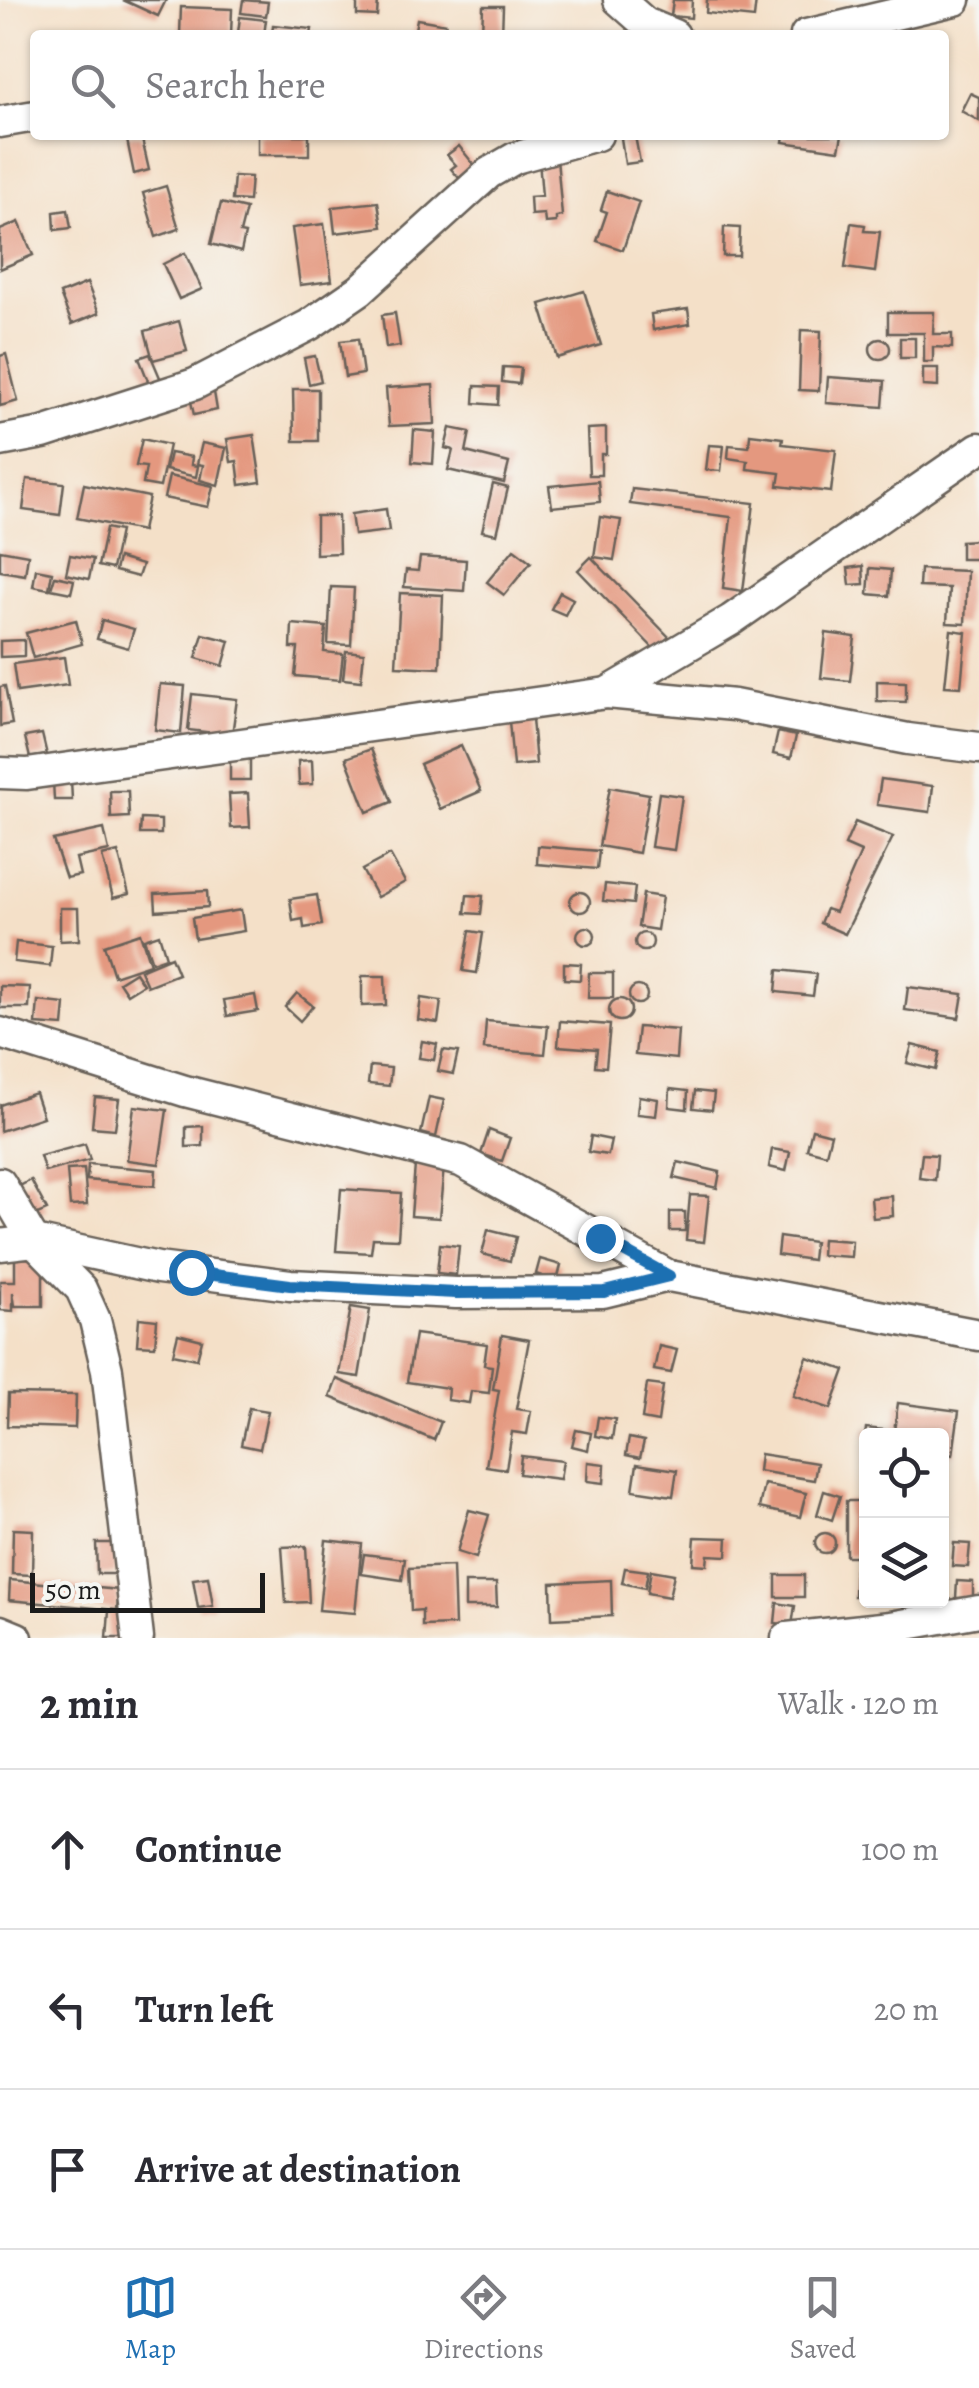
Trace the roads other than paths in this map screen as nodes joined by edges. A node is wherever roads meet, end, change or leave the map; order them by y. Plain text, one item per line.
1 (619, 0) edge
2 (955, 0) edge
3 (663, 30) edge
4 (827, 30) edge
5 (30, 117) edge
6 (0, 122) edge
7 (579, 140) edge
8 (0, 442) edge
9 (979, 448) edge
10 (607, 693) junction
11 (979, 748) edge
12 (0, 774) edge
13 (0, 1032) edge
14 (0, 1184) edge
15 (34, 1241) junction
16 (0, 1245) edge
17 (669, 1276) junction
18 (979, 1336) edge
19 (979, 1612) edge
20 (0, 1632) edge
21 (17, 1638) edge
22 (138, 1638) edge
23 (787, 1638) edge

1 - 3 street
2 - 4 street
5 - 6 street
7 - 8 street
9 - 10 street
10 - 11 street
10 - 12 street
13 - 17 street
14 - 15 street
15 - 16 street
15 - 17 street
15 - 22 street
17 - 18 street
19 - 23 street
20 - 21 street

